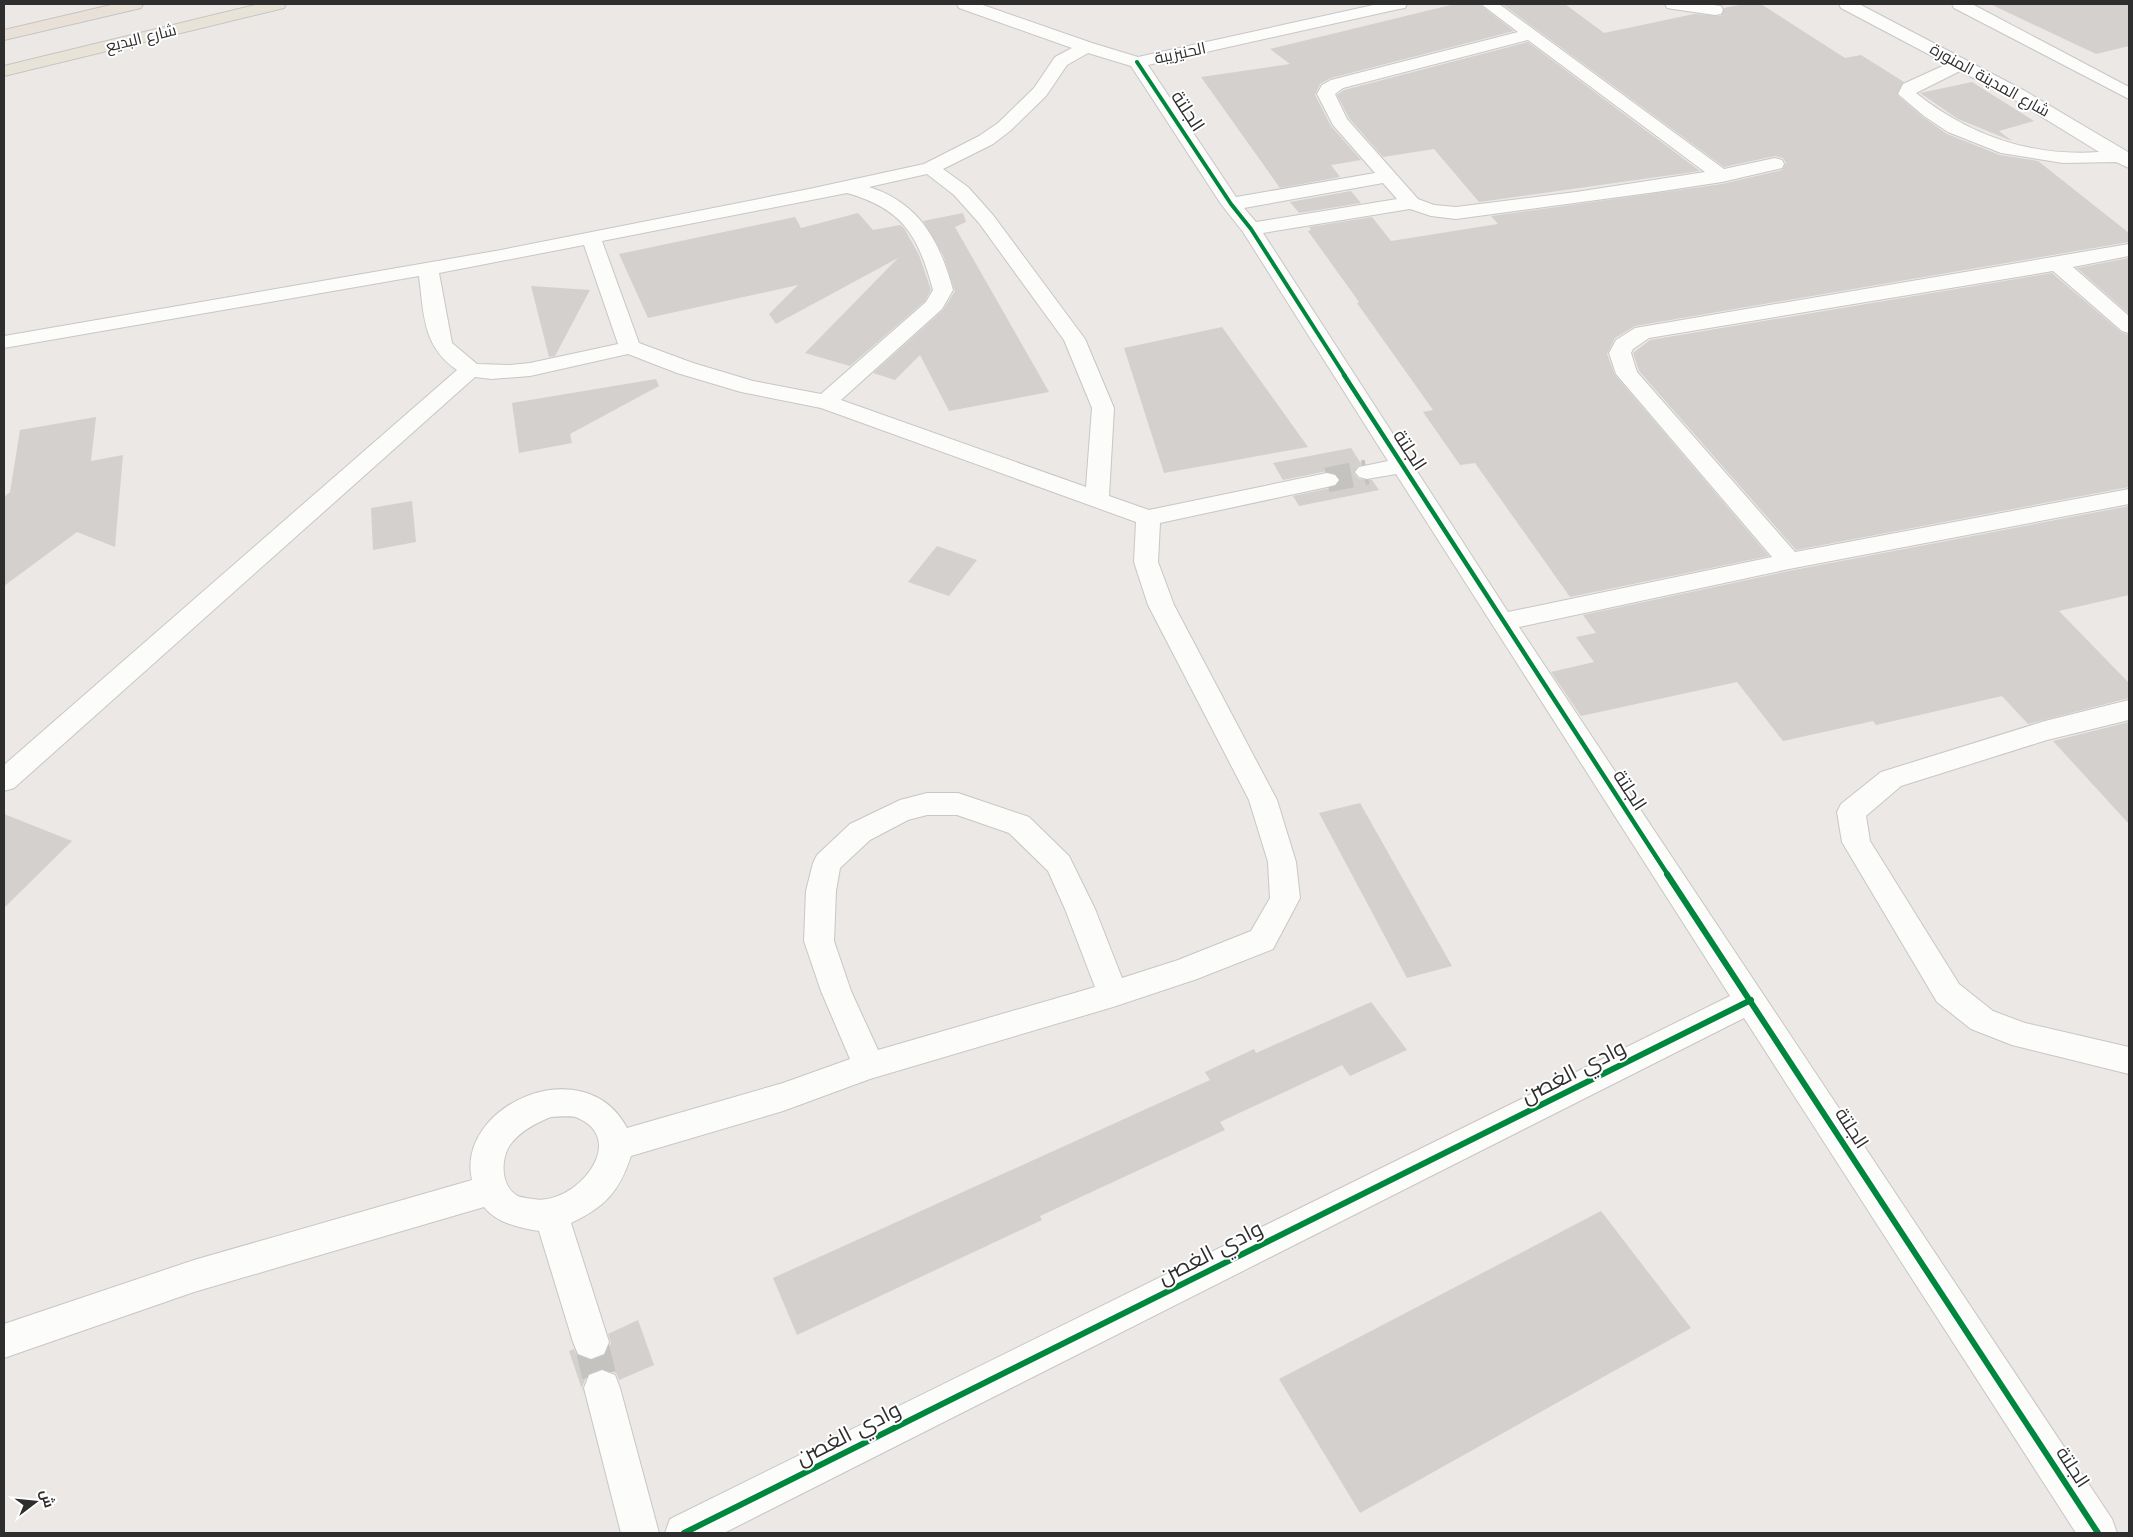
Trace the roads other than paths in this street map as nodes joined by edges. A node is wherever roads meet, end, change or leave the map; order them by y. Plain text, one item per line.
1 (134, 4) edge
2 (278, 4) edge
3 (965, 4) edge
4 (1399, 4) edge
5 (1489, 4) edge
6 (1673, 4) edge
7 (1847, 4) edge
8 (1960, 4) edge
9 (1716, 10) dead end
10 (4, 34) edge
11 (1531, 34) junction
12 (1086, 47) junction
13 (1138, 62) junction
14 (1961, 64) junction
15 (4, 71) edge
16 (2129, 94) edge
17 (2125, 159) edge
18 (1775, 164) dead end
19 (930, 168) junction
20 (1722, 176) junction
21 (1387, 177) junction
22 (848, 187) junction
23 (1411, 203) junction
24 (1231, 204) junction
25 (1251, 229) junction
26 (591, 238) junction
27 (2129, 250) edge
28 (2057, 264) junction
29 (428, 269) junction
30 (2129, 326) edge
31 (4, 342) edge
32 (630, 347) junction
33 (471, 369) junction
34 (826, 402) junction
35 (1402, 466) junction
36 (1367, 472) tunnel mouth
37 (1327, 480) tunnel mouth
38 (2129, 498) edge
39 (1097, 500) junction
40 (1148, 518) junction
41 (1788, 561) junction
42 (1502, 622) junction
43 (2129, 710) edge
44 (4, 781) edge
45 (1114, 994) junction
46 (1751, 1000) junction
47 (2129, 1060) edge
48 (869, 1066) junction
49 (616, 1146) junction
50 (491, 1190) junction
51 (551, 1215) junction
52 (4, 1342) edge
53 (591, 1342) tunnel mouth
54 (602, 1388) tunnel mouth
55 (640, 1533) edge
56 (684, 1533) edge
57 (2098, 1533) edge

1 - 10 highway, شارع البديع
2 - 15 main road, شارع البديع
3 - 12 street, الحنيزيبة
4 - 13 street, الحنيزيبة
5 - 11 street
6 - 9 street
7 - 14 street, شارع المدينة المنورة
8 - 16 street
11 - 20 street
11 - 21 street
12 - 13 street, الحنيزيبة
12 - 19 street
13 - 24 street, الجلتة
14 - 17 street, شارع المدينة المنورة
14 - 17 street
18 - 20 street
19 - 22 street
19 - 39 street
20 - 23 street
21 - 23 street
21 - 24 street
22 - 26 street
22 - 34 street
23 - 25 street
24 - 25 street, الجلتة
25 - 35 street, الجلتة
26 - 29 street
26 - 32 street
27 - 28 street
28 - 30 street
28 - 41 street
29 - 31 street
29 - 33 street
32 - 33 street
32 - 34 street
33 - 44 street
34 - 39 street
35 - 36 street
35 - 42 street, الجلتة
37 - 40 street
38 - 41 street
39 - 40 street
40 - 45 street
41 - 42 street
42 - 46 street, الجلتة
43 - 47 street
45 - 48 street
45 - 48 street
46 - 56 street, وادي الغصن
46 - 57 street, الجلتة
48 - 49 street
49 - 50 street
49 - 51 street
50 - 51 street
50 - 52 street
51 - 53 street
54 - 55 street

